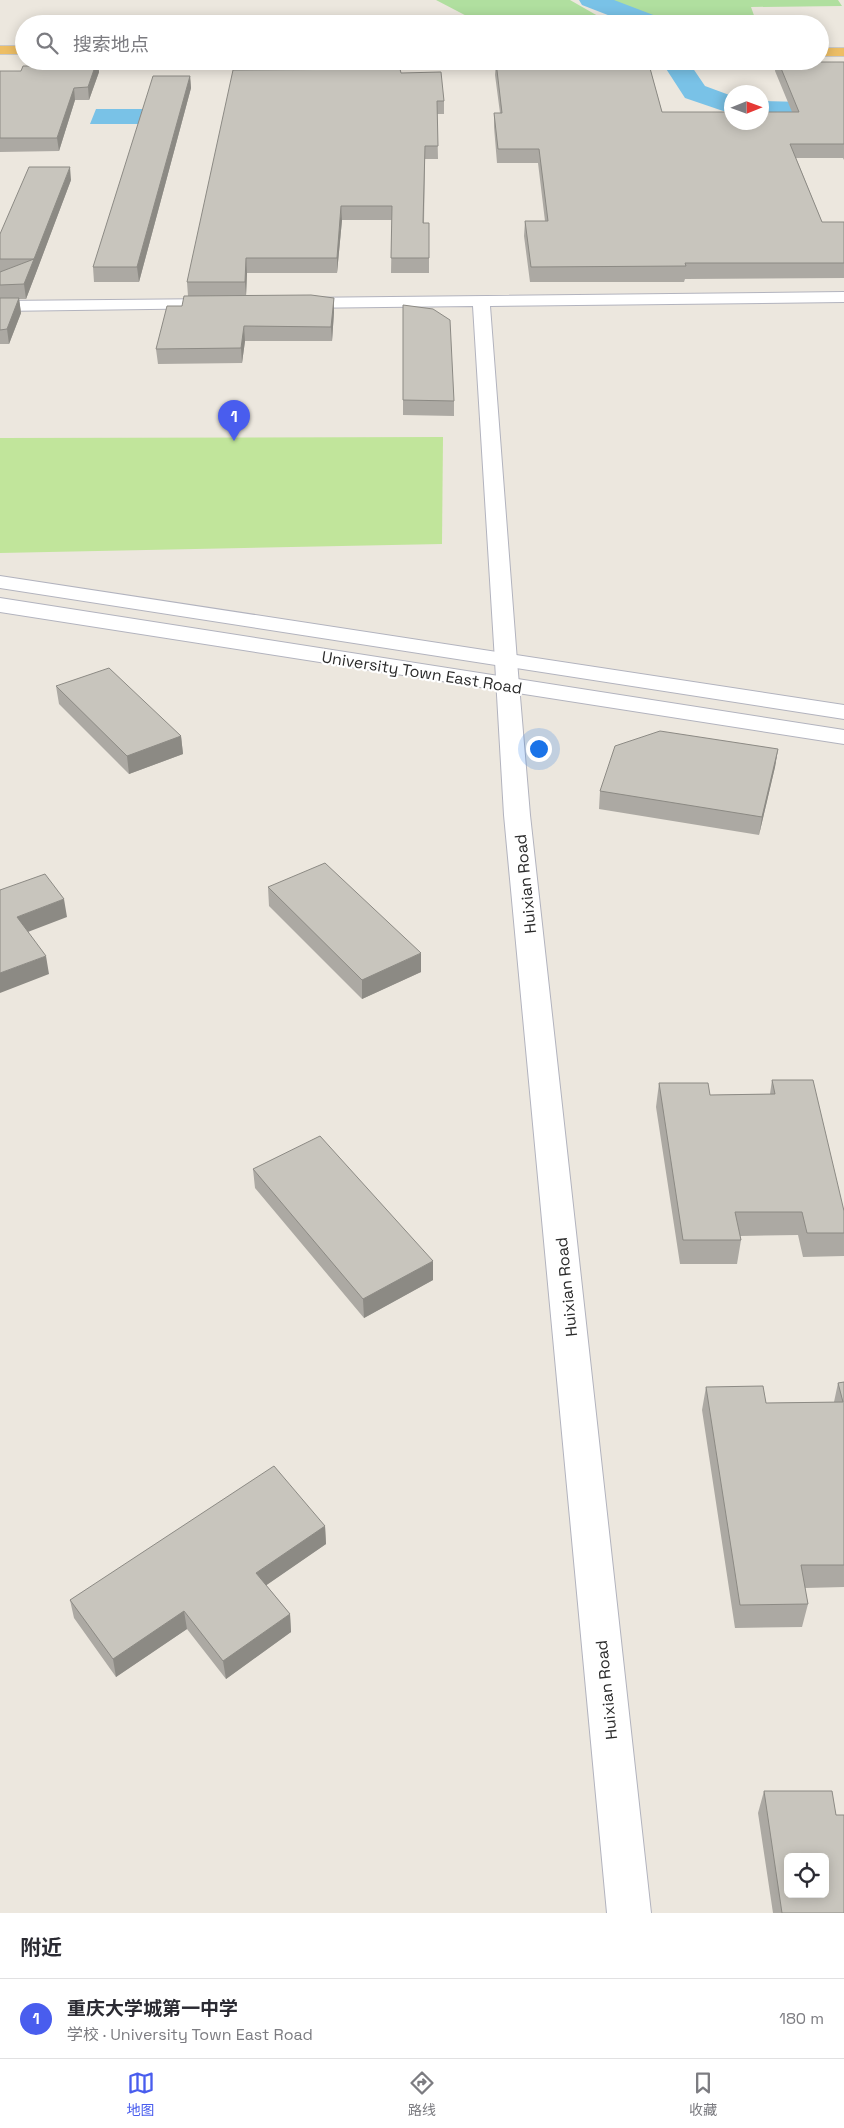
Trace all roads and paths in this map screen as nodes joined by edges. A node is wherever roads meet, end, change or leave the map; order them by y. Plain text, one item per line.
1 (0, 40) edge
2 (15, 40) edge
3 (829, 41) edge
4 (844, 41) edge
5 (0, 50) edge
6 (15, 50) edge
7 (829, 52) edge
8 (844, 52) edge
9 (844, 297) edge
10 (481, 301) junction
11 (284, 303) edge
12 (235, 304) edge
13 (0, 306) edge
14 (0, 582) edge
15 (0, 605) edge
16 (507, 673) junction
17 (844, 712) edge
18 (844, 737) edge
19 (629, 1913) edge

1 - 2 highway
3 - 4 highway
5 - 6 highway
7 - 8 highway
9 - 10 street
10 - 11 street
10 - 16 street, Huixian Road
12 - 13 street
14 - 16 street, University Town East Road
15 - 16 street, University Town East Road
16 - 17 street, University Town East Road
16 - 18 street, University Town East Road
16 - 19 street, Huixian Road

